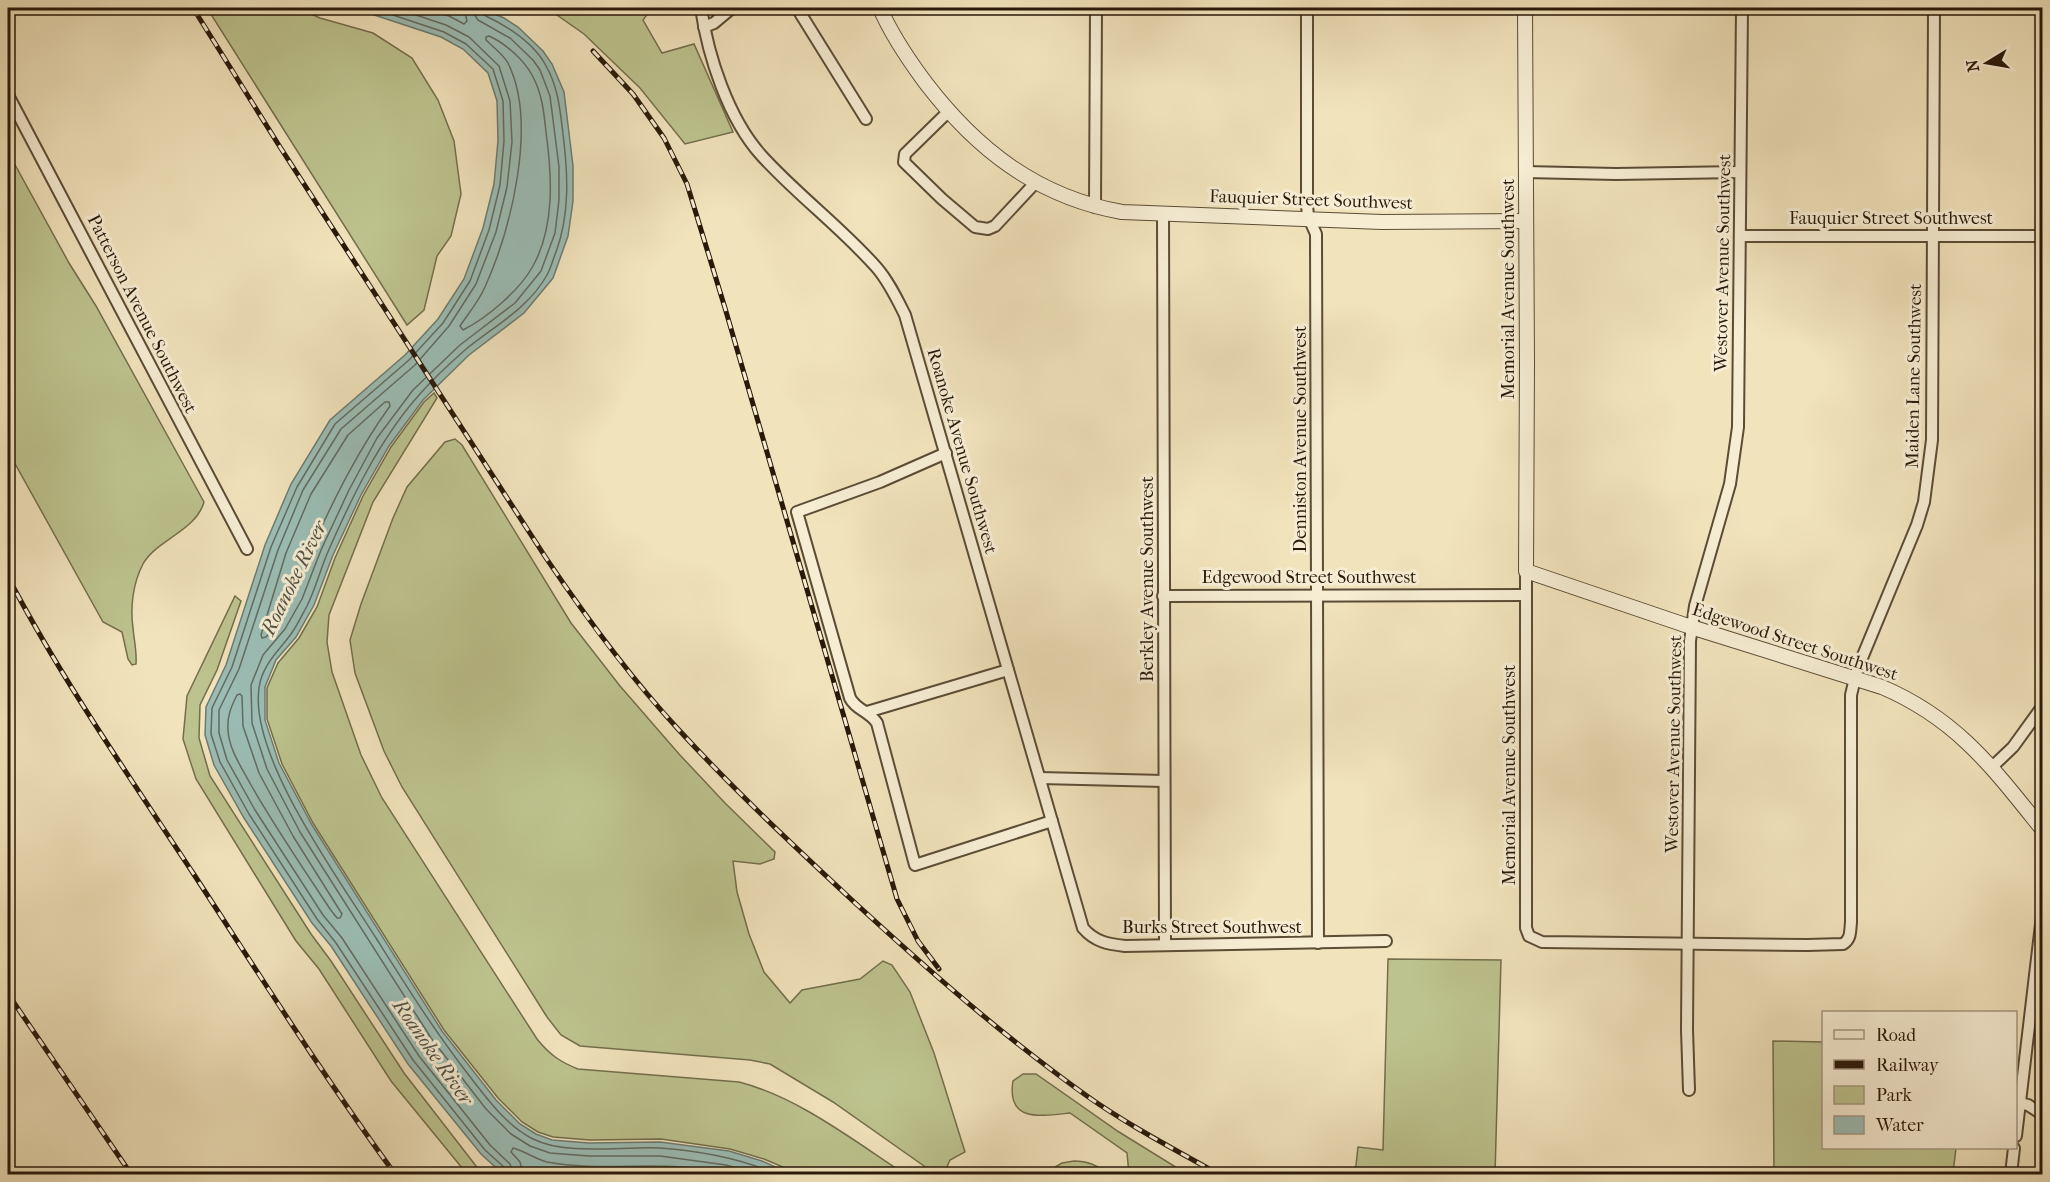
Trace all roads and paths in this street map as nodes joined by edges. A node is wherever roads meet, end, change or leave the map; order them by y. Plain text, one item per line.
1 (701, 8) edge
2 (732, 8) edge
3 (797, 8) edge
4 (880, 8) edge
5 (1096, 8) edge
6 (1307, 8) edge
7 (1525, 8) edge
8 (1742, 8) edge
9 (1934, 8) edge
10 (704, 27) junction
11 (8, 95) edge
12 (949, 111) junction
13 (866, 119) dead end
14 (1525, 172) junction
15 (1740, 172) junction
16 (1036, 182) junction
17 (1095, 207) junction
18 (1163, 213) junction
19 (1310, 219) junction
20 (1526, 221) junction
21 (1934, 235) junction
22 (1740, 236) junction
23 (2043, 236) edge
24 (946, 453) junction
25 (247, 549) dead end
26 (1526, 571) junction
27 (1526, 594) junction
28 (1317, 595) junction
29 (1163, 596) junction
30 (1691, 627) junction
31 (1008, 670) junction
32 (1854, 679) junction
33 (2043, 707) edge
34 (867, 712) junction
35 (1992, 766) junction
36 (1040, 778) junction
37 (1164, 781) junction
38 (1052, 821) junction
39 (2043, 829) edge
40 (2043, 916) edge
41 (1386, 941) dead end
42 (1689, 942) junction
43 (1318, 943) junction
44 (1165, 945) junction
45 (1689, 1090) dead end
46 (2019, 1103) junction
47 (2043, 1114) edge
48 (2017, 1125) edge
49 (2014, 1149) edge
50 (2011, 1174) edge

1 - 10 street, Roanoke Avenue Southwest
2 - 10 street
3 - 13 street
4 - 12 street, Fauquier Street Southwest
5 - 17 street
6 - 19 street, Denniston Avenue Southwest
7 - 14 street, Memorial Avenue Southwest
8 - 15 street, Westover Avenue Southwest
9 - 21 street, Maiden Lane Southwest
10 - 24 street, Roanoke Avenue Southwest
11 - 25 street, Patterson Avenue Southwest
12 - 16 street, Fauquier Street Southwest
12 - 16 street
14 - 15 street
14 - 20 street, Memorial Avenue Southwest
15 - 22 street, Westover Avenue Southwest
16 - 17 street, Fauquier Street Southwest
17 - 18 street, Fauquier Street Southwest
18 - 19 street, Fauquier Street Southwest
18 - 29 street, Berkley Avenue Southwest
19 - 20 street, Fauquier Street Southwest
19 - 28 street, Denniston Avenue Southwest
20 - 26 street, Memorial Avenue Southwest
21 - 22 street, Fauquier Street Southwest
21 - 23 street, Fauquier Street Southwest
21 - 32 street, Maiden Lane Southwest
22 - 30 street, Westover Avenue Southwest
24 - 31 street, Roanoke Avenue Southwest
24 - 34 street
26 - 27 street, Memorial Avenue Southwest
26 - 30 street, Edgewood Street Southwest
27 - 28 street, Edgewood Street Southwest
27 - 42 street, Memorial Avenue Southwest
28 - 29 street, Edgewood Street Southwest
28 - 43 street, Denniston Avenue Southwest
29 - 37 street, Berkley Avenue Southwest
30 - 32 street, Edgewood Street Southwest
30 - 42 street, Westover Avenue Southwest
31 - 34 street
31 - 36 street, Roanoke Avenue Southwest
32 - 35 street, Edgewood Street Southwest
32 - 42 street, Maiden Lane Southwest
33 - 35 street
34 - 38 street
35 - 39 street, Edgewood Street Southwest
36 - 37 street
36 - 38 street, Roanoke Avenue Southwest
37 - 44 street, Berkley Avenue Southwest
38 - 44 street, Burks Street Southwest
40 - 46 street
41 - 43 street, Burks Street Southwest
42 - 45 street, Westover Avenue Southwest
43 - 44 street, Burks Street Southwest
46 - 47 street
46 - 48 street
49 - 50 street

